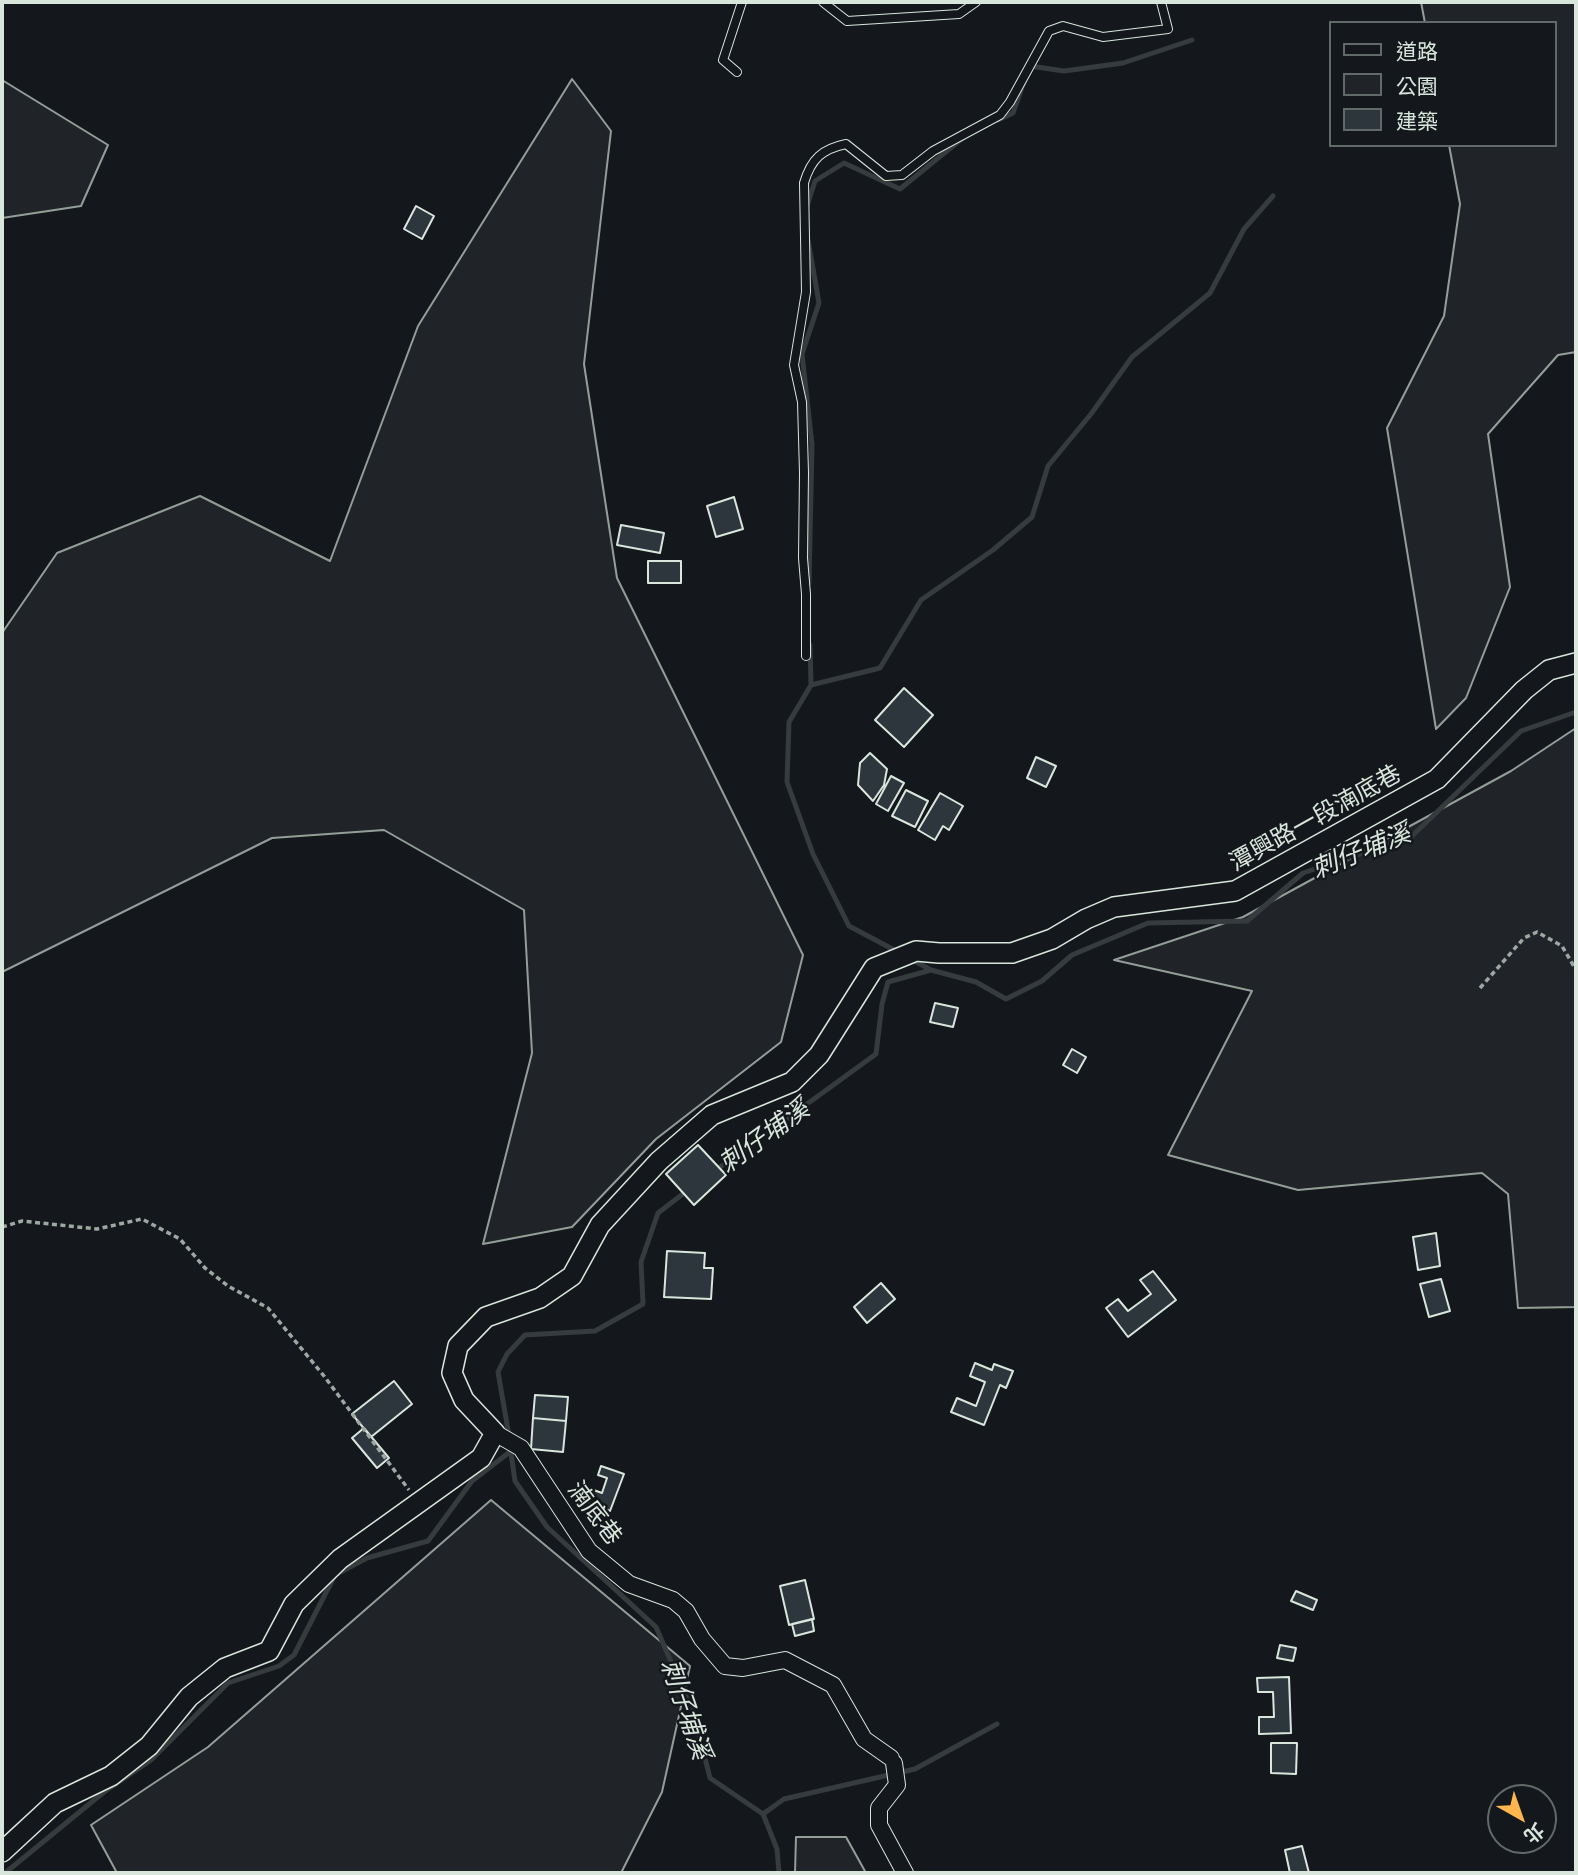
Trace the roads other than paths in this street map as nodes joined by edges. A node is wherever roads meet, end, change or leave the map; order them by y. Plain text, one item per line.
1 (742, 2) edge
2 (823, 2) edge
3 (976, 2) edge
4 (1161, 2) edge
5 (737, 72) dead end
6 (806, 656) dead end
7 (1576, 663) edge
8 (495, 1433) junction
9 (2, 1852) edge
10 (905, 1873) edge

1 - 5 lane
2 - 3 lane
4 - 6 lane
7 - 8 street, 潭興路一段湳底巷
8 - 9 street
8 - 10 street, 湳底巷

